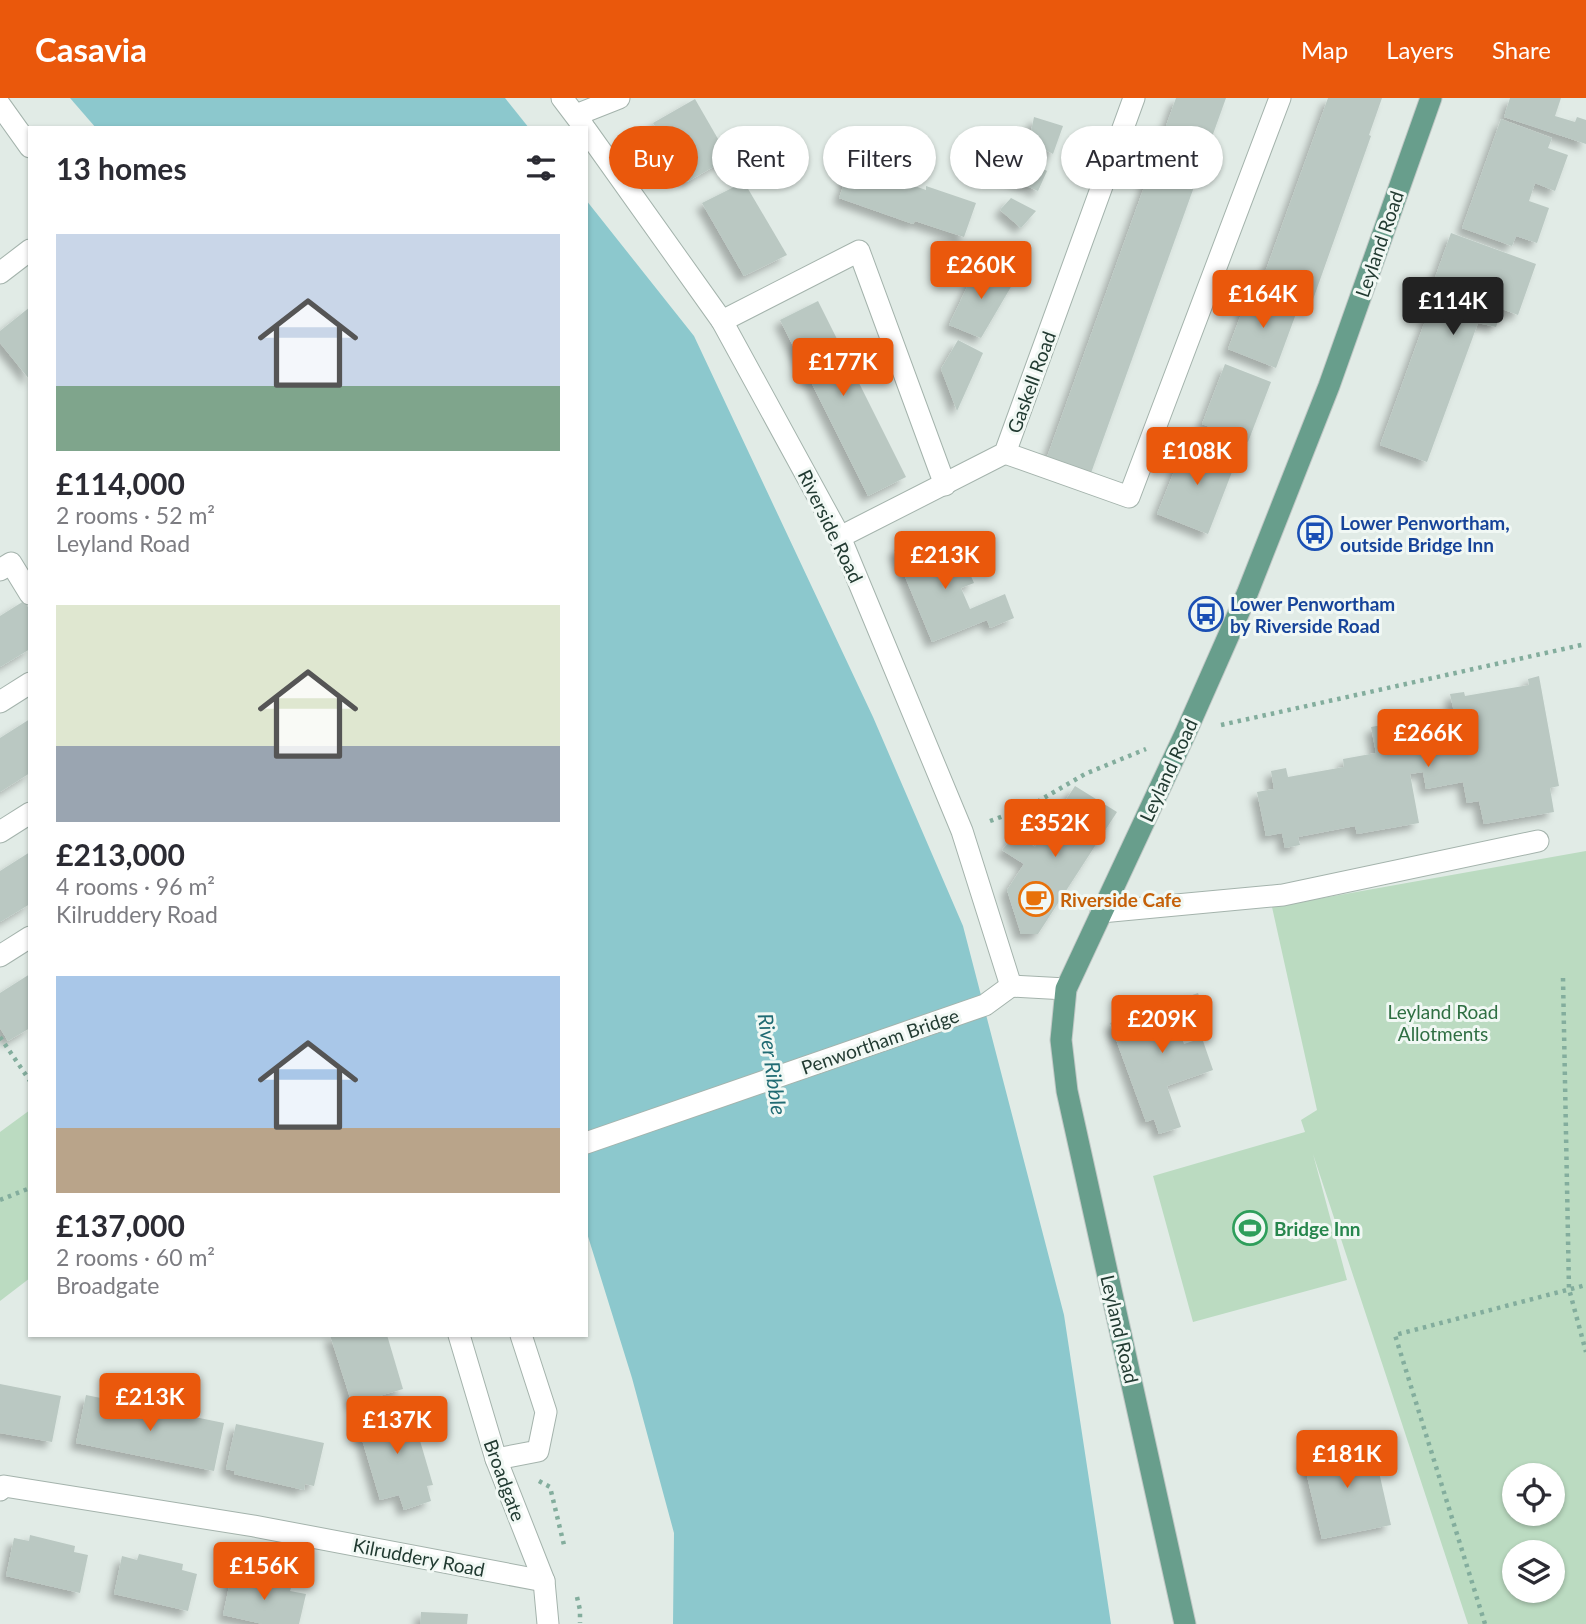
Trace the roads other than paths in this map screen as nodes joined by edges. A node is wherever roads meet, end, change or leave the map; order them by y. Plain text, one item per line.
1 (562, 98) edge
2 (619, 98) edge
3 (1134, 98) edge
4 (1280, 98) edge
5 (1431, 98) edge
6 (0, 105) edge
7 (582, 124) edge
8 (588, 132) edge
9 (28, 144) edge
10 (28, 252) edge
11 (0, 273) edge
12 (722, 321) junction
13 (1005, 453) junction
14 (945, 485) junction
15 (840, 537) junction
16 (0, 570) edge
17 (28, 591) edge
18 (28, 684) edge
19 (0, 702) edge
20 (28, 814) edge
21 (0, 832) edge
22 (1538, 841) dead end
23 (1101, 912) junction
24 (28, 938) edge
25 (0, 956) edge
26 (1011, 986) junction
27 (1066, 989) junction
28 (588, 1142) edge
29 (460, 1337) edge
30 (522, 1337) edge
31 (496, 1459) junction
32 (2, 1488) edge
33 (544, 1581) junction
34 (548, 1624) edge
35 (1185, 1624) edge

1 - 7 street, Riverside Road
2 - 7 street
3 - 13 street, Gaskell Road
4 - 13 street
5 - 23 main road, Leyland Road
6 - 9 street
8 - 12 street, Riverside Road
10 - 11 street
12 - 14 street
12 - 15 street, Riverside Road
13 - 14 street, Gaskell Road
14 - 15 street, Gaskell Road
15 - 26 street, Riverside Road
16 - 17 street
18 - 19 street
20 - 21 street
22 - 23 street
23 - 27 main road, Leyland Road
24 - 25 street
26 - 27 street
26 - 28 street, Penwortham Bridge
27 - 35 main road, Leyland Road
29 - 31 street, Broadgate
30 - 31 street
31 - 33 street, Broadgate
32 - 33 street, Kilruddery Road
33 - 34 street, Broadgate

